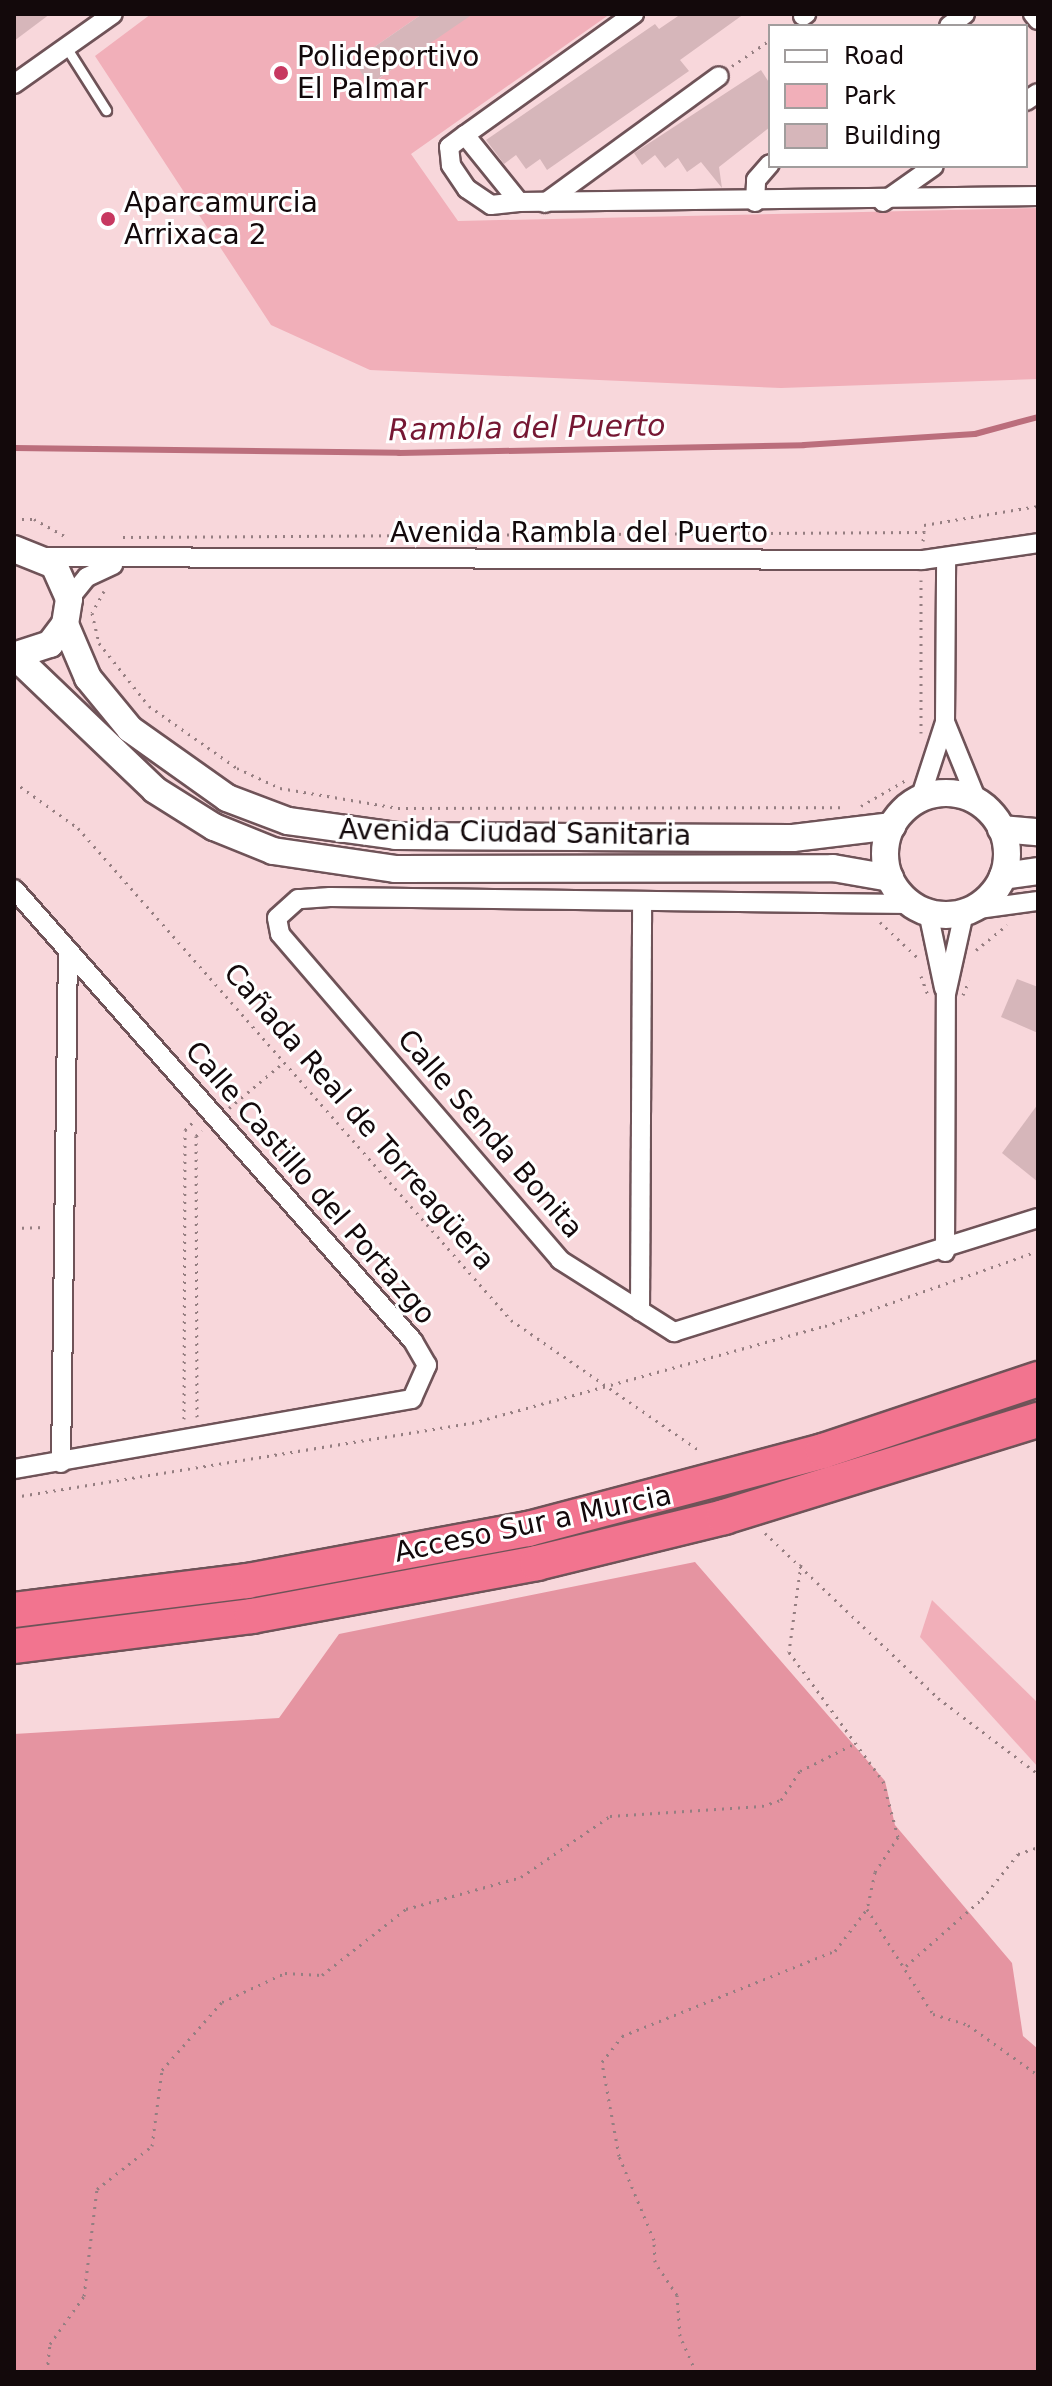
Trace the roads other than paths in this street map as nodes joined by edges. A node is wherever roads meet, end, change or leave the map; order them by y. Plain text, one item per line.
1 (113, 14) edge
2 (634, 14) edge
3 (1033, 14) edge
4 (1038, 20) edge
5 (66, 47) junction
6 (719, 76) road end
7 (14, 84) edge
8 (106, 110) dead end
9 (465, 135) junction
10 (768, 166) edge
11 (931, 168) edge
12 (1038, 196) edge
13 (519, 202) junction
14 (755, 202) junction
15 (883, 202) junction
16 (545, 203) junction
17 (1038, 543) edge
18 (14, 549) edge
19 (44, 557) junction
20 (946, 559) junction
21 (123, 568) junction
22 (67, 612) junction
23 (15, 656) edge
24 (945, 722) junction
25 (916, 787) junction
26 (978, 803) junction
27 (892, 826) junction
28 (1001, 829) junction
29 (1038, 832) edge
30 (1038, 871) edge
31 (1003, 876) junction
32 (890, 878) junction
33 (14, 889) edge
34 (1038, 901) edge
35 (642, 902) junction
36 (919, 908) junction
37 (967, 911) junction
38 (68, 951) junction
39 (946, 994) junction
40 (1038, 1218) edge
41 (945, 1252) junction
42 (640, 1311) junction
43 (1038, 1379) edge
44 (1038, 1420) edge
45 (61, 1463) junction
46 (14, 1469) edge
47 (14, 1610) edge
48 (14, 1646) edge

1 - 5 street
2 - 9 street
3 - 4 street
5 - 7 street
5 - 8 lane
6 - 16 street
9 - 13 street
9 - 13 street
10 - 14 street
11 - 15 street
12 - 15 street
13 - 16 street
14 - 15 street
14 - 16 street
17 - 20 street, Avenida Rambla del Puerto
18 - 19 street
19 - 21 street, Avenida Rambla del Puerto
19 - 22 street, Avenida Ciudad Sanitaria
20 - 21 street, Avenida Rambla del Puerto
20 - 24 street
21 - 22 street, Avenida Rambla del Puerto
22 - 23 street
22 - 27 street, Avenida Ciudad Sanitaria
23 - 32 street, Avenida Ciudad Sanitaria
24 - 25 street
24 - 26 street
25 - 26 street
25 - 27 street
26 - 28 street
27 - 32 street
28 - 29 street
28 - 31 street
30 - 31 street
31 - 37 street
32 - 36 street
33 - 38 street, Calle Castillo del Portazgo
34 - 37 street
35 - 36 street
35 - 42 street
35 - 42 street, Calle Senda Bonita
36 - 37 street
36 - 39 street
37 - 39 street
38 - 45 street
38 - 45 street, Calle Castillo del Portazgo
39 - 41 street
40 - 41 street, Calle Senda Bonita
41 - 42 street, Calle Senda Bonita
43 - 47 highway, Acceso Sur a Murcia
44 - 48 highway, Acceso Sur a Murcia
45 - 46 street, Calle Castillo del Portazgo

